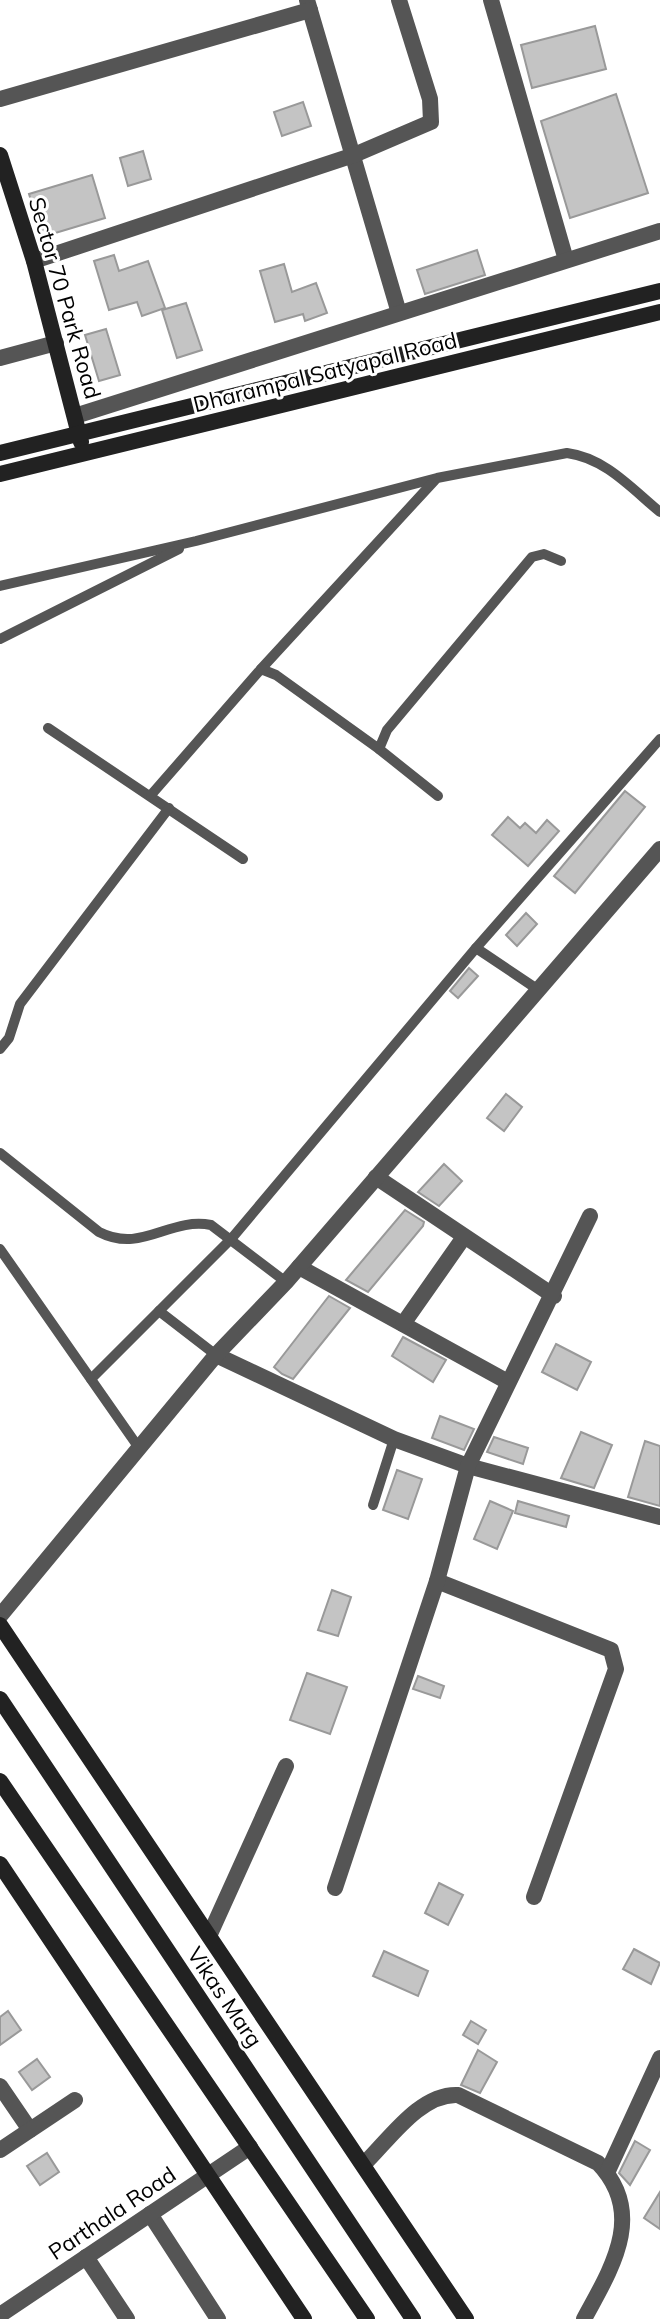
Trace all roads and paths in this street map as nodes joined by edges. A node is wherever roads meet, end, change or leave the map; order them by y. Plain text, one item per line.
1 (399, 0) edge
2 (491, 0) edge
3 (309, 5) edge
4 (0, 99) edge
5 (0, 155) edge
6 (354, 155) junction
7 (660, 231) edge
8 (566, 260) junction
9 (34, 261) junction
10 (660, 291) edge
11 (660, 312) edge
12 (399, 313) junction
13 (56, 343) junction
14 (0, 358) edge
15 (75, 416) junction
16 (80, 434) junction
17 (0, 453) edge
18 (83, 454) junction
19 (0, 474) edge
20 (437, 478) junction
21 (660, 512) edge
22 (196, 541) junction
23 (561, 561) dead end
24 (0, 586) edge
25 (0, 639) edge
26 (261, 669) junction
27 (48, 728) dead end
28 (660, 739) edge
29 (379, 749) junction
30 (151, 795) junction
31 (438, 796) dead end
32 (169, 808) junction
33 (660, 849) edge
34 (243, 859) dead end
35 (476, 948) junction
36 (540, 991) junction
37 (0, 1049) edge
38 (0, 1153) edge
39 (376, 1177) junction
40 (590, 1216) dead end
41 (464, 1237) junction
42 (232, 1238) junction
43 (0, 1249) edge
44 (299, 1267) junction
45 (286, 1282) junction
46 (554, 1296) junction
47 (159, 1311) junction
48 (403, 1324) junction
49 (216, 1355) junction
50 (91, 1379) junction
51 (508, 1382) junction
52 (394, 1439) junction
53 (139, 1448) junction
54 (468, 1466) junction
55 (373, 1505) dead end
56 (660, 1517) edge
57 (437, 1581) junction
58 (0, 1616) edge
59 (0, 1625) edge
60 (0, 1699) edge
61 (286, 1766) dead end
62 (0, 1781) edge
63 (0, 1864) edge
64 (335, 1888) dead end
65 (534, 1897) dead end
66 (210, 1934) junction
67 (660, 2058) edge
68 (0, 2086) edge
69 (75, 2100) dead end
70 (30, 2130) junction
71 (250, 2147) junction
72 (0, 2150) edge
73 (364, 2164) junction
74 (607, 2173) junction
75 (208, 2175) junction
76 (150, 2214) junction
77 (86, 2257) junction
78 (0, 2315) edge
79 (127, 2319) edge
80 (218, 2319) edge
81 (304, 2319) edge
82 (367, 2319) edge
83 (413, 2319) edge
84 (466, 2319) edge
85 (584, 2319) edge

1 - 6 street
2 - 8 street
3 - 4 street
3 - 6 street
5 - 9 street, Sector 70 Park Road
6 - 9 street
6 - 12 street
7 - 8 street
8 - 12 street
9 - 13 street, Sector 70 Park Road
10 - 16 street, Dharampal Satyapal Road
11 - 18 street, Dharampal Satyapal Road
12 - 15 street
13 - 14 street
13 - 15 street, Sector 70 Park Road
15 - 16 street, Sector 70 Park Road
16 - 17 street, Dharampal Satyapal Road
16 - 18 street, Sector 70 Park Road
18 - 19 street, Dharampal Satyapal Road
20 - 21 lane
20 - 22 lane
20 - 26 lane
22 - 24 lane
22 - 25 lane
23 - 29 lane
26 - 29 lane
26 - 30 lane
27 - 30 lane
28 - 35 lane
29 - 31 lane
30 - 32 lane
32 - 34 lane
32 - 37 lane
33 - 36 street
35 - 36 lane
35 - 42 lane
36 - 39 street
38 - 42 lane
39 - 41 street
39 - 44 street
40 - 46 street
41 - 46 street
41 - 48 street
42 - 45 lane
42 - 47 lane
43 - 50 lane
44 - 45 street
44 - 48 street
45 - 49 street
46 - 51 street
47 - 49 lane
47 - 50 lane
48 - 51 street
49 - 52 street
49 - 53 street
50 - 53 lane
51 - 54 street
52 - 54 street
52 - 55 lane
53 - 58 street
54 - 56 street
54 - 57 street
57 - 64 street
57 - 65 street
59 - 66 street
60 - 83 street, Vikas Marg
61 - 66 street
62 - 71 street
63 - 75 street
66 - 73 street
67 - 74 street
68 - 70 street
69 - 70 street
70 - 72 street
71 - 75 street, Parthala Road
71 - 82 street
73 - 74 street
73 - 84 street
74 - 85 street
75 - 76 street, Parthala Road
75 - 81 street
76 - 77 street, Parthala Road
76 - 80 street
77 - 78 street, Parthala Road
77 - 79 street

